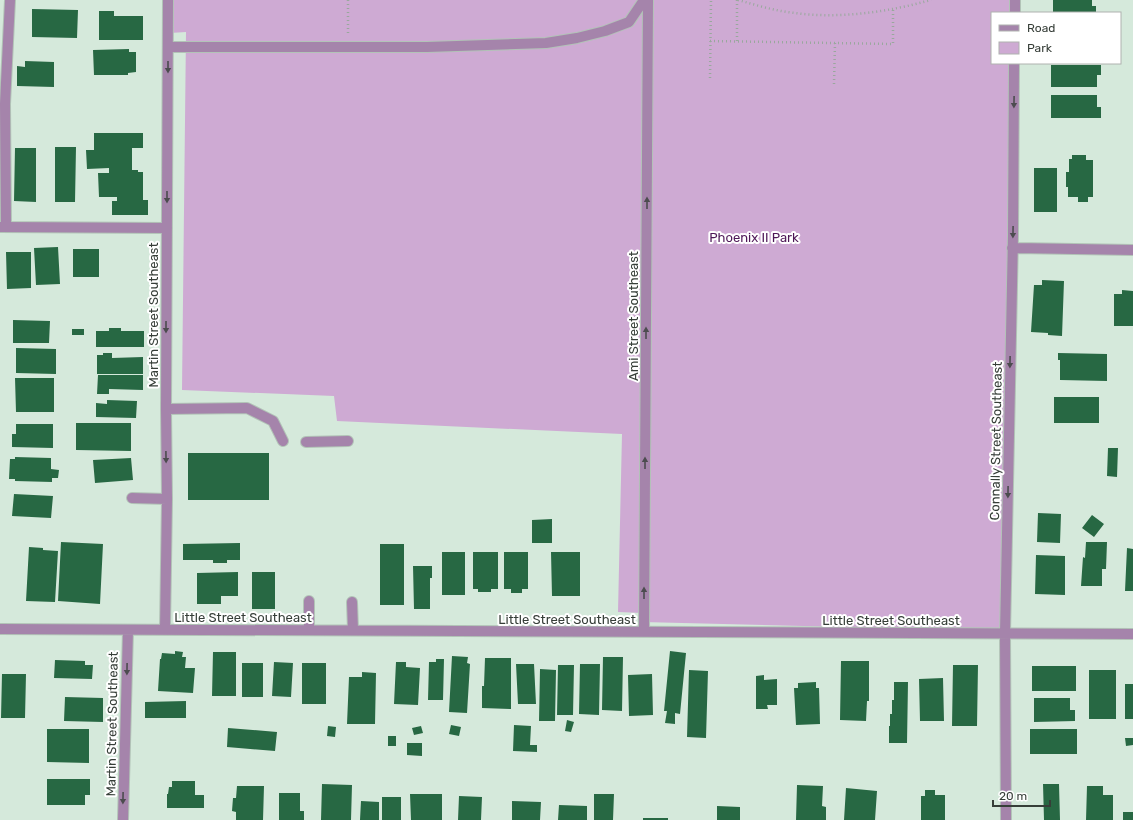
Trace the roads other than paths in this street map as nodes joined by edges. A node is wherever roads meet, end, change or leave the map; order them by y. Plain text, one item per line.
1 (10, 0) edge
2 (168, 0) edge
3 (644, 0) edge
4 (648, 0) edge
5 (1015, 0) edge
6 (1015, 12) edge
7 (168, 47) junction
8 (1014, 64) edge
9 (3, 227) edge
10 (167, 228) junction
11 (1012, 248) junction
12 (1133, 250) edge
13 (166, 409) junction
14 (283, 441) dead end
15 (348, 441) dead end
16 (306, 442) dead end
17 (132, 498) dead end
18 (167, 499) junction
19 (309, 601) dead end
20 (352, 602) dead end
21 (0, 629) edge
22 (128, 630) junction
23 (165, 630) junction
24 (309, 630) junction
25 (353, 630) junction
26 (644, 632) junction
27 (1005, 634) junction
28 (1133, 634) edge
29 (123, 820) edge
30 (1006, 820) edge

1 - 9 street
2 - 7 street, Martin Street Southeast
3 - 7 street
26 -> 4 street, Ami Street Southeast
5 - 6 street
7 -> 10 street, Martin Street Southeast
8 -> 11 street, Connally Street Southeast
9 - 10 street
10 -> 13 street, Martin Street Southeast
11 - 12 street
11 -> 27 street, Connally Street Southeast
13 - 14 street
13 -> 18 street, Martin Street Southeast
15 - 16 street
17 - 18 street
18 - 23 street, Martin Street Southeast
19 - 24 street
20 - 25 street
21 - 22 street, Little Street Southeast
22 - 23 street, Little Street Southeast
22 -> 29 street, Martin Street Southeast
23 - 24 street, Little Street Southeast
24 - 25 street, Little Street Southeast
25 - 26 street, Little Street Southeast
26 - 27 street, Little Street Southeast
27 - 28 street, Little Street Southeast
27 - 30 street, Connally Street Southeast

